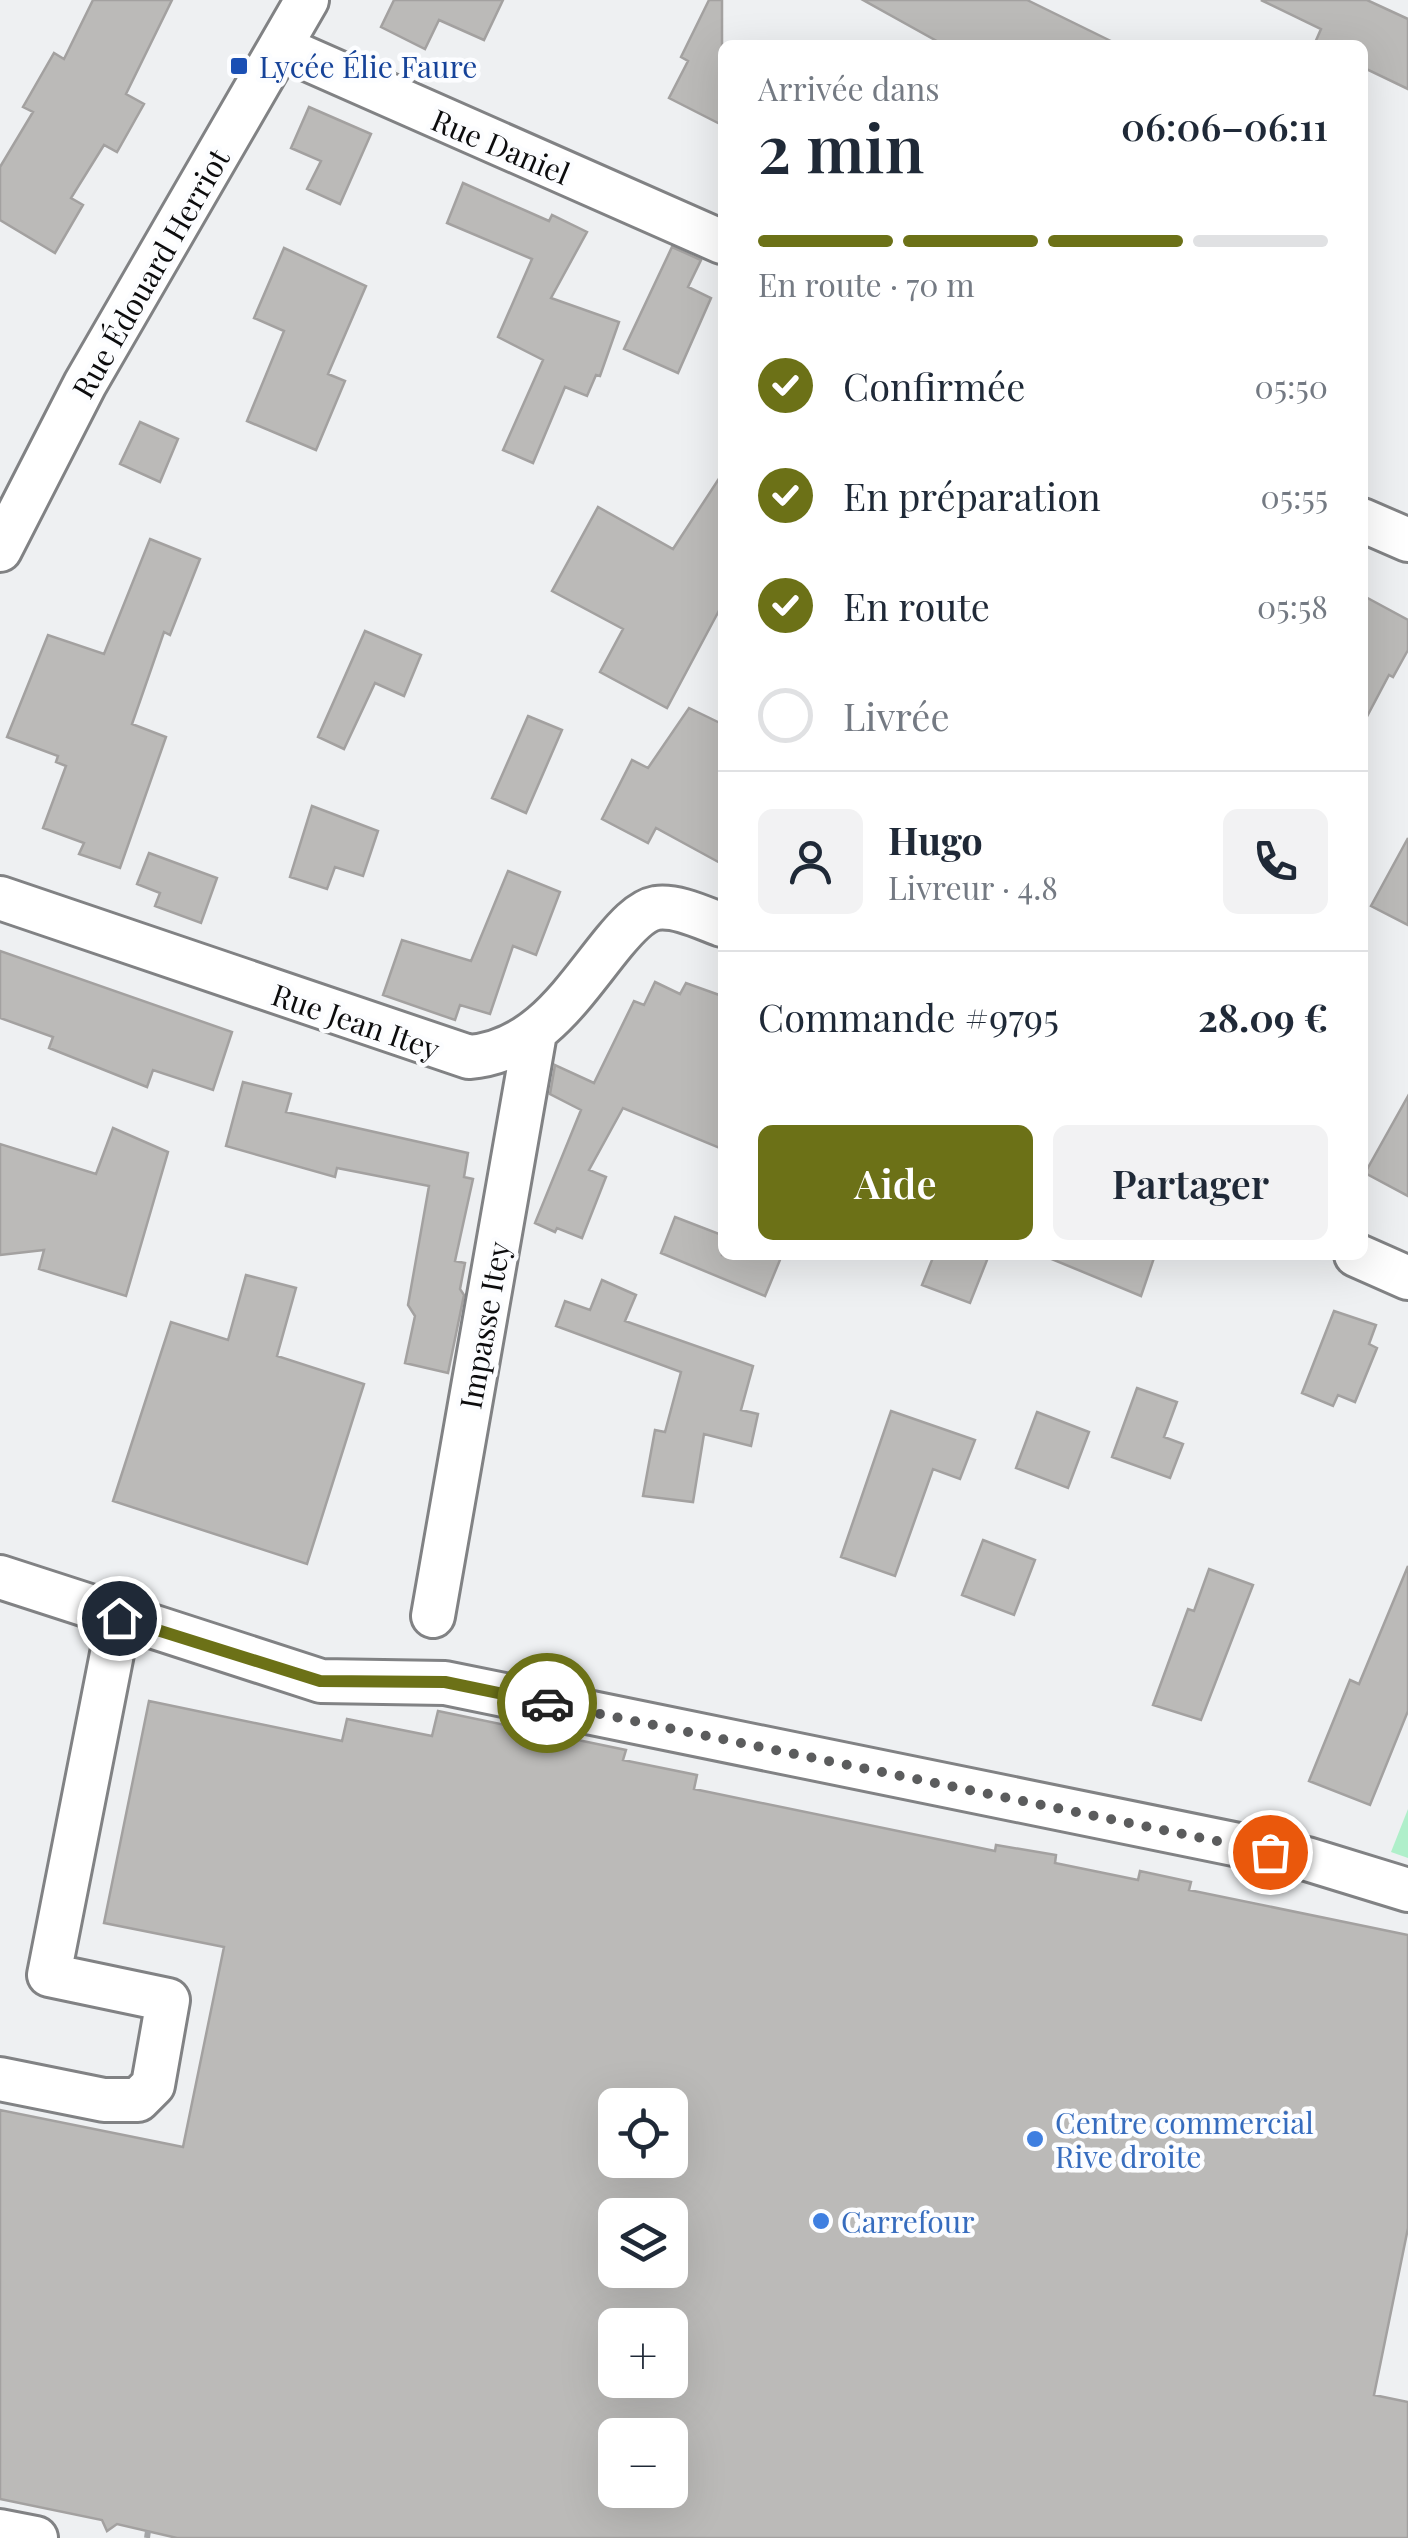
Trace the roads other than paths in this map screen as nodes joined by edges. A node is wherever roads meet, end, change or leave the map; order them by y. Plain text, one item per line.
1 (307, 0) edge
2 (280, 47) junction
3 (718, 240) edge
4 (1368, 523) edge
5 (1408, 540) edge
6 (0, 550) edge
7 (0, 898) edge
8 (718, 924) edge
9 (535, 1034) junction
10 (1367, 1260) edge
11 (1408, 1278) edge
12 (0, 1577) edge
13 (434, 1616) dead end
14 (119, 1618) junction
15 (1408, 1890) edge
16 (0, 2079) edge
17 (0, 2530) edge
18 (36, 2538) edge

1 - 2 street, Rue Édouard Herriot
2 - 3 street, Rue Daniel
2 - 6 street, Rue Édouard Herriot
4 - 5 street
7 - 9 street, Rue Jean Itey
8 - 9 street, Rue Jean Itey
9 - 13 street, Impasse Itey
10 - 11 street
12 - 14 street
14 - 15 street
14 - 16 street
17 - 18 street

